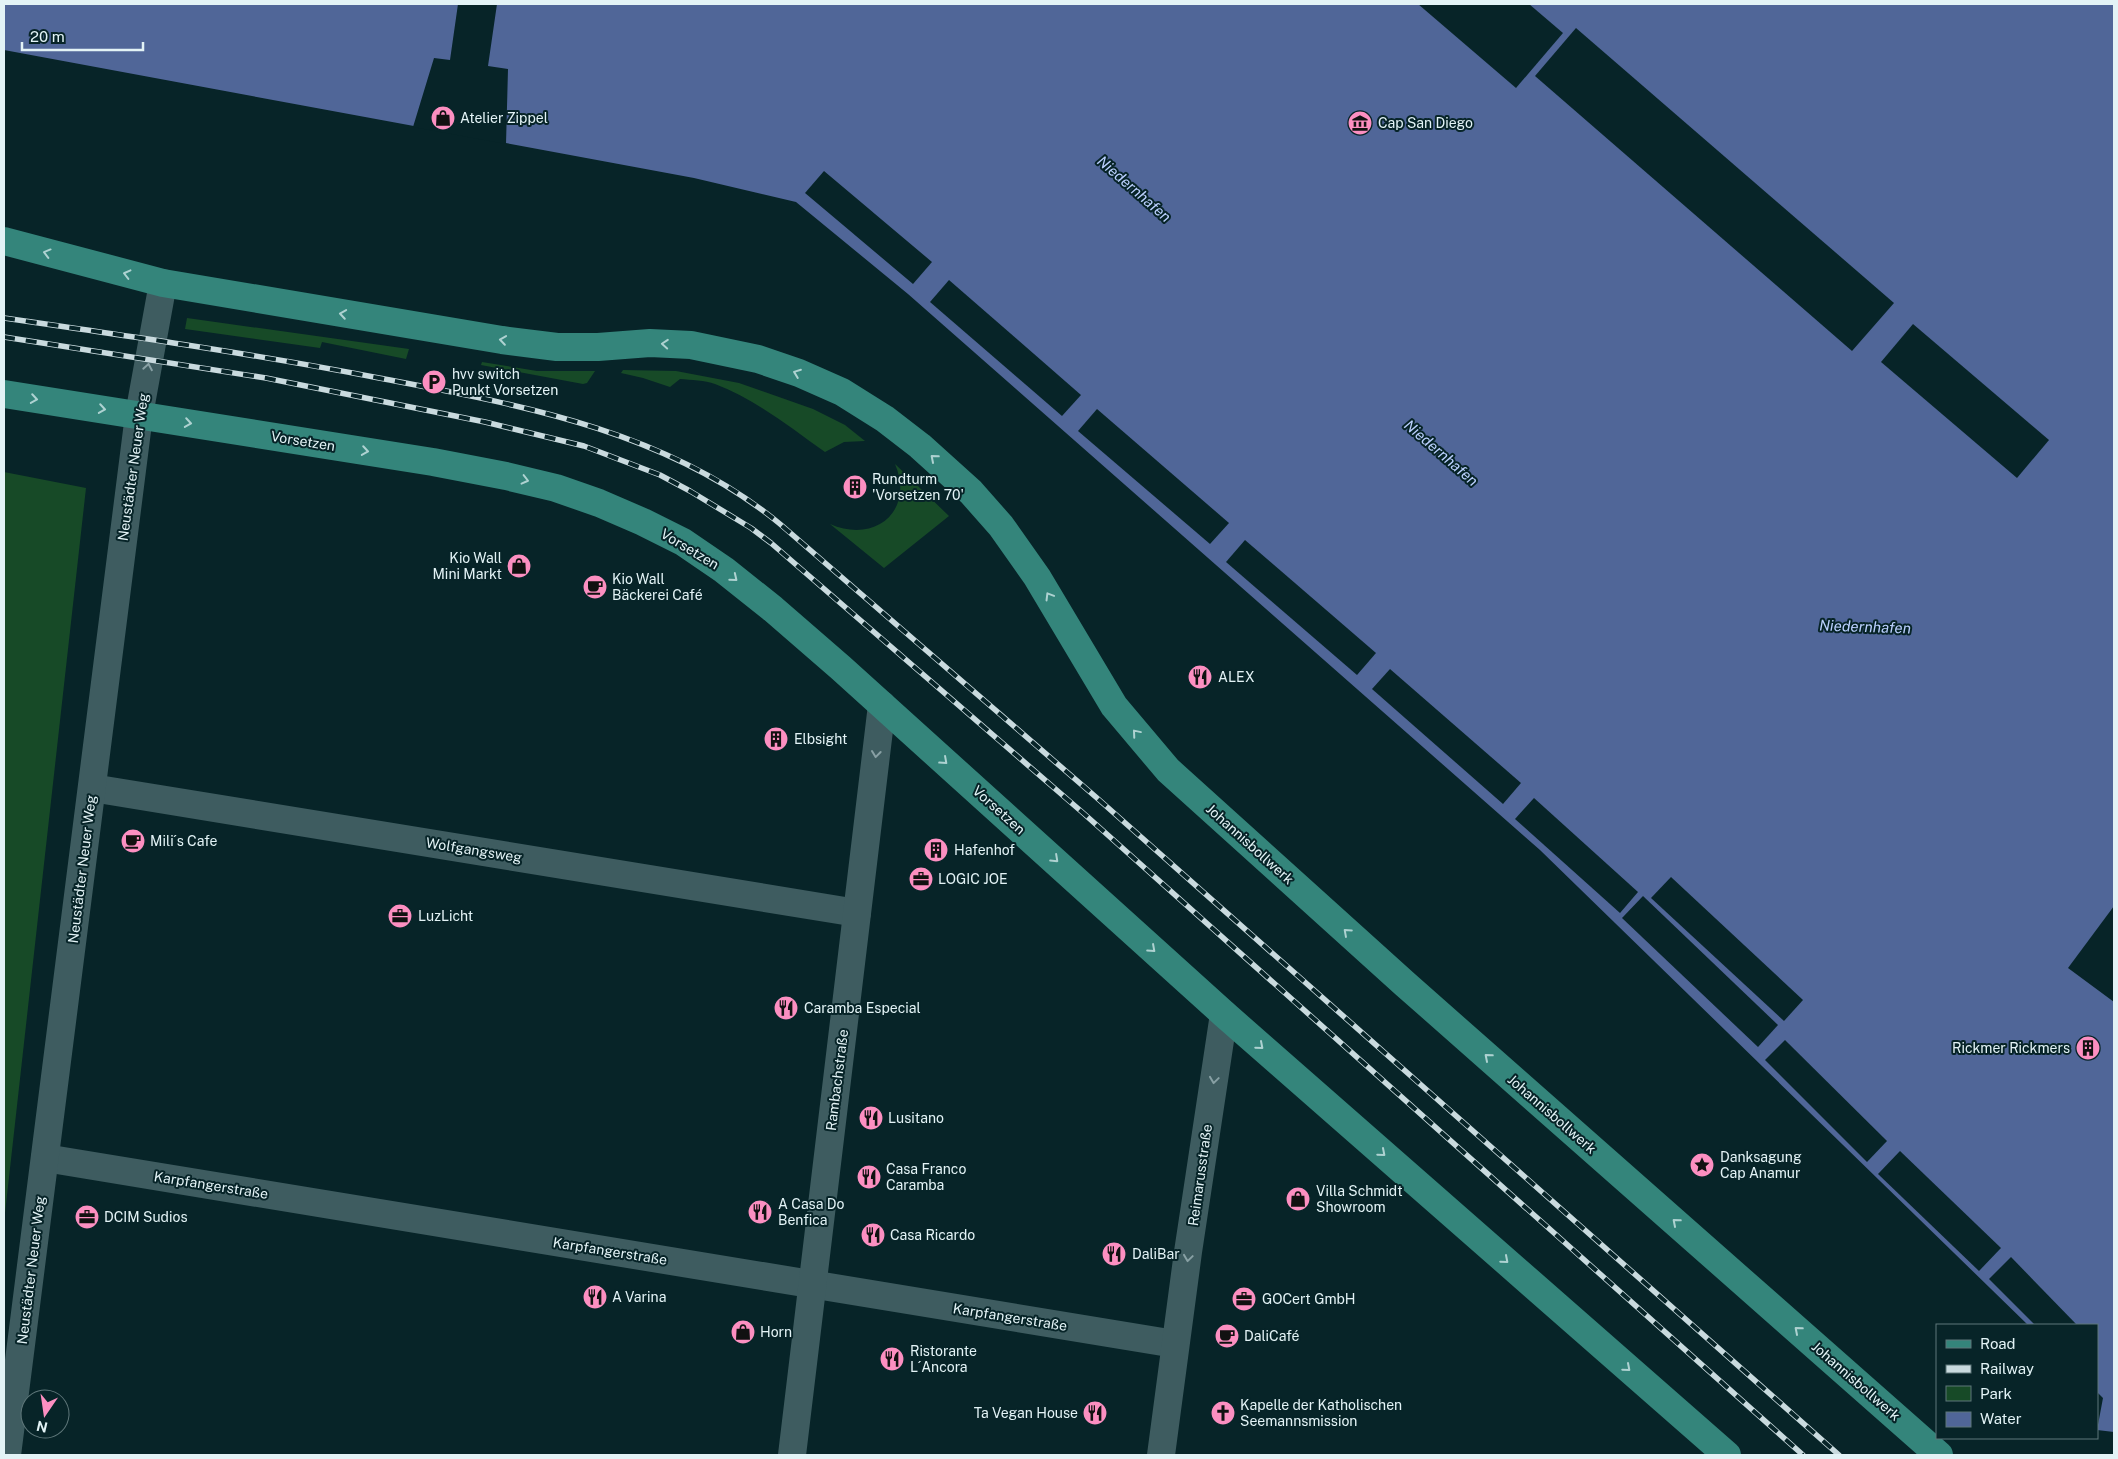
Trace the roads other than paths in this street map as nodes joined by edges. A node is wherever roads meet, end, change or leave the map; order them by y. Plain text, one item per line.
1 (4, 241) edge
2 (163, 283) junction
3 (4, 394) edge
4 (140, 415) junction
5 (882, 705) junction
6 (92, 788) junction
7 (857, 913) junction
8 (1224, 1014) junction
9 (45, 1158) junction
10 (812, 1284) junction
11 (1176, 1344) junction
12 (7, 1455) edge
13 (792, 1455) edge
14 (1161, 1455) edge
15 (1727, 1455) edge
16 (1939, 1455) edge

2 -> 1 main road
4 -> 2 street, Neustädter Neuer Weg
16 -> 2 main road, Johannisbollwerk
3 -> 4 main road, Vorsetzen
4 -> 5 main road, Vorsetzen
4 - 6 street, Neustädter Neuer Weg
5 -> 7 street, Rambachstraße
5 -> 8 main road, Vorsetzen
6 - 7 street, Wolfgangsweg
6 - 9 street, Neustädter Neuer Weg
7 - 10 street, Rambachstraße
8 -> 11 street, Reimarusstraße
8 -> 15 main road
9 - 10 street, Karpfangerstraße
9 - 12 street, Neustädter Neuer Weg
10 - 11 street, Karpfangerstraße
10 - 13 street, Rambachstraße
11 - 14 street, Reimarusstraße

